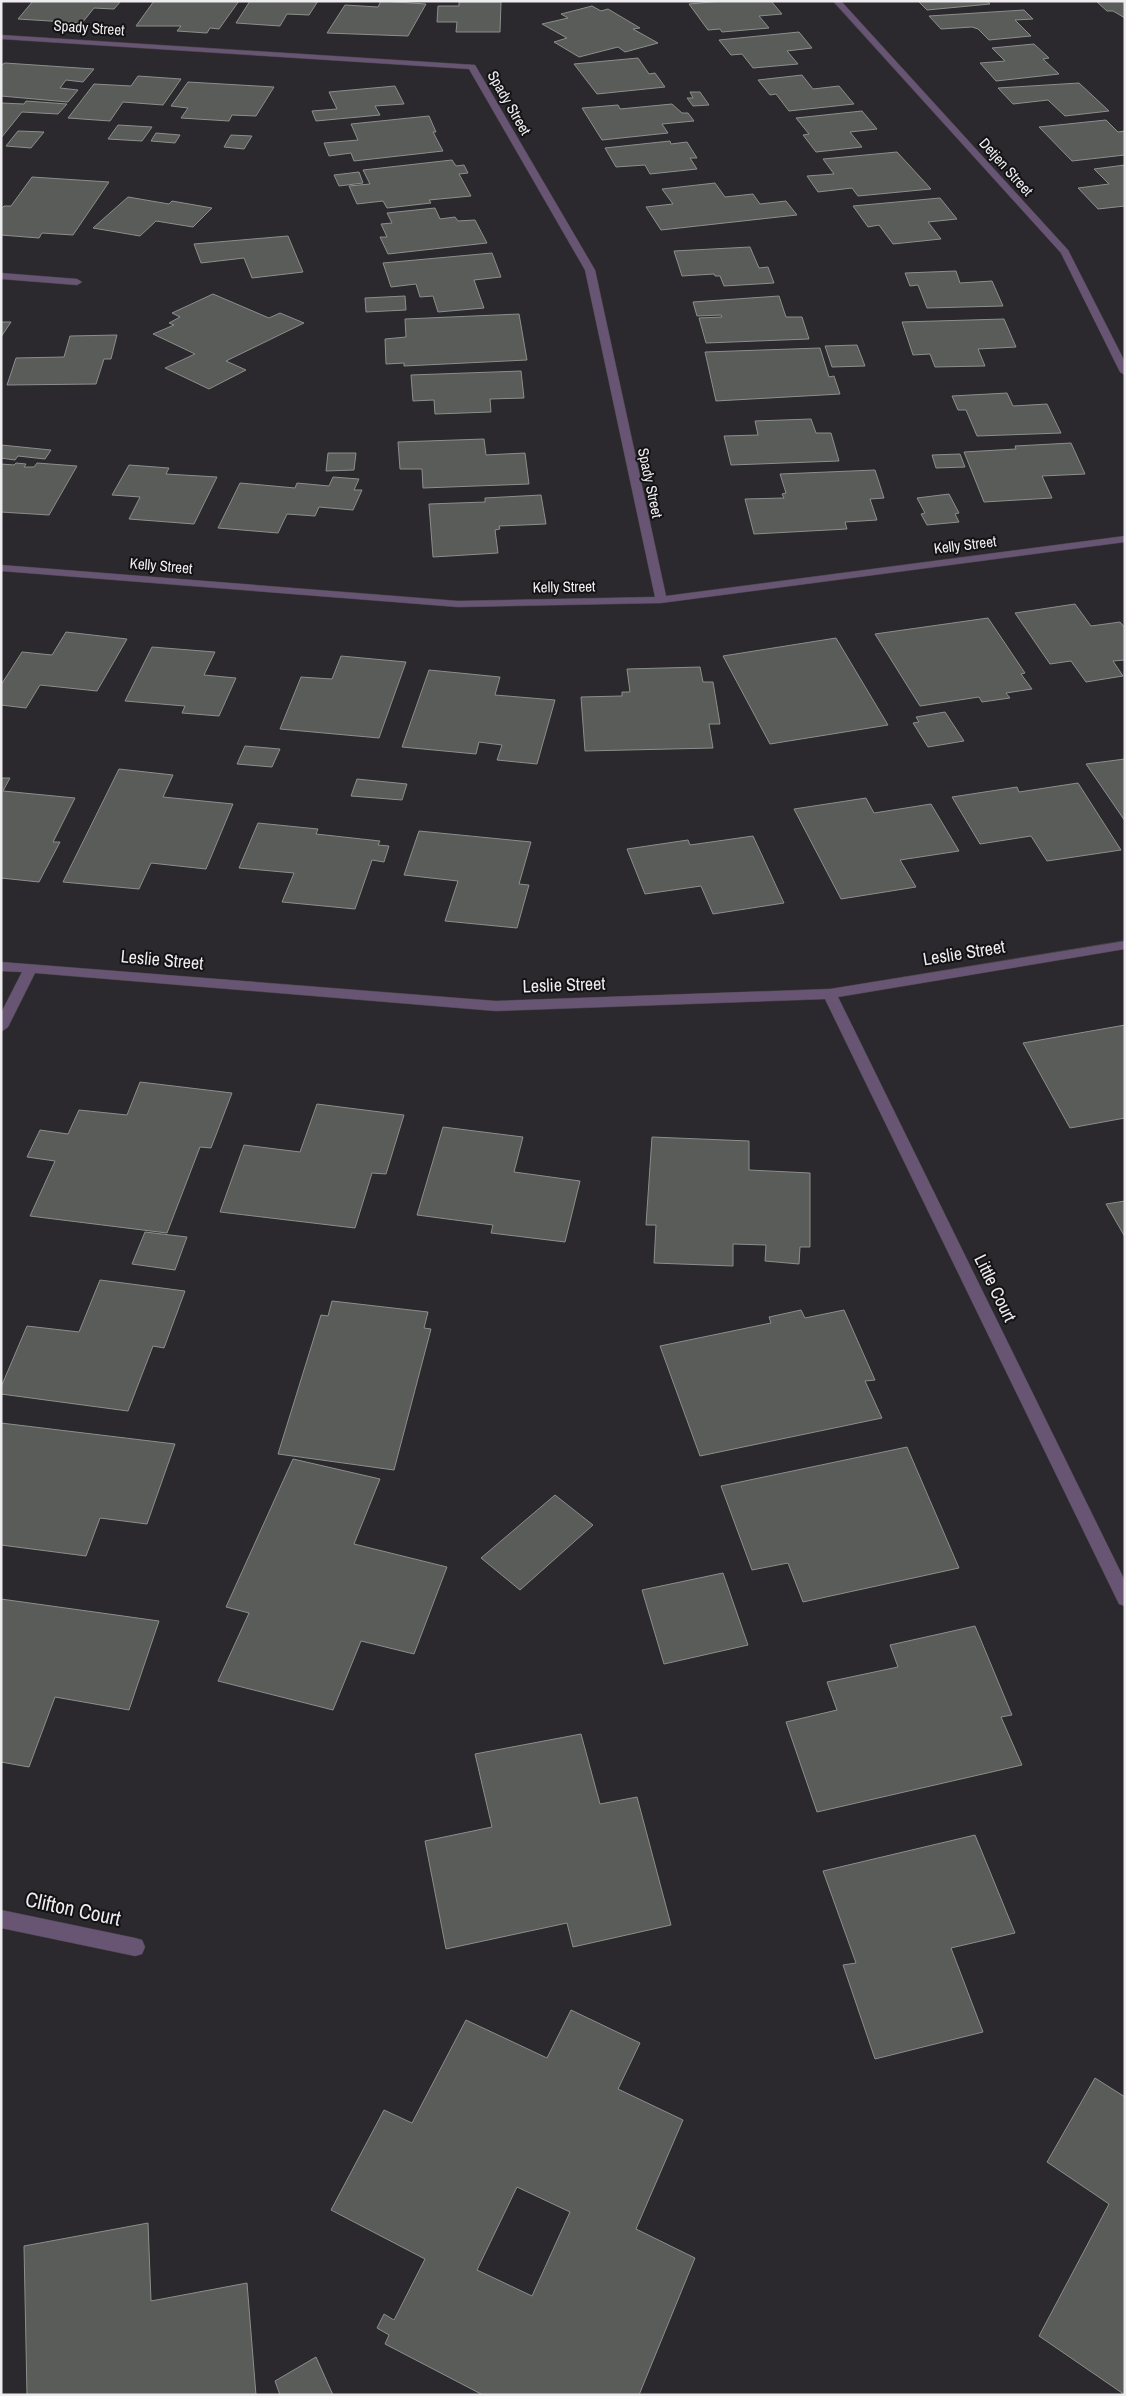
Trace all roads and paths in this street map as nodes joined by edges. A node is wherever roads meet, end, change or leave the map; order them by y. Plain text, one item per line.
1 (837, 1) edge
2 (1, 37) edge
3 (1, 276) edge
4 (77, 282) dead end
5 (1125, 372) edge
6 (1125, 539) edge
7 (1, 568) edge
8 (661, 600) junction
9 (1125, 946) edge
10 (1, 966) edge
11 (30, 969) junction
12 (830, 994) junction
13 (1, 1028) edge
14 (1125, 1599) edge
15 (1, 1919) edge
16 (135, 1947) dead end

1 - 5 street, Detjen Street
2 - 8 street, Spady Street
3 - 4 street
6 - 8 street, Kelly Street
7 - 8 street, Kelly Street
9 - 12 street, Leslie Street
10 - 11 street, Leslie Street
11 - 12 street, Leslie Street
11 - 13 street
12 - 14 street, Little Court
15 - 16 street, Clifton Court

